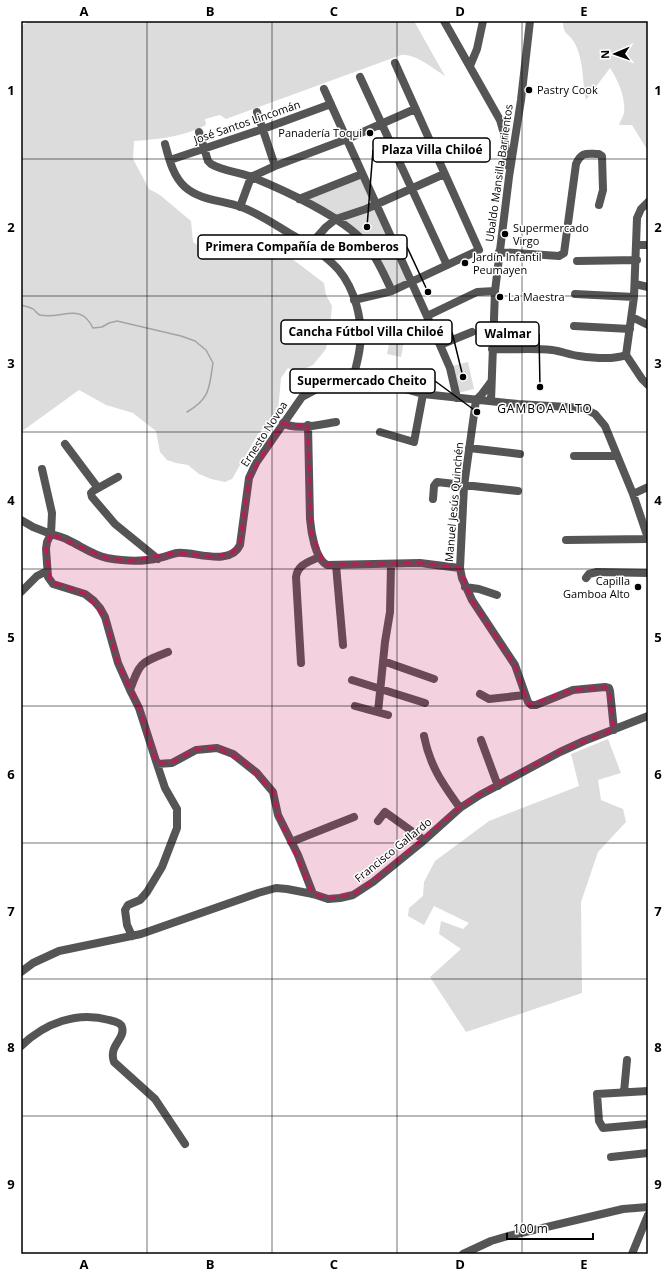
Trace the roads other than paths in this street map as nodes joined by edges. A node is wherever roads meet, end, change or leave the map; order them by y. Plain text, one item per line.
1 (444, 21) edge
2 (483, 21) edge
3 (530, 21) edge
4 (395, 63) dead end
5 (470, 66) junction
6 (360, 77) dead end
7 (324, 89) dead end
8 (330, 104) junction
9 (415, 109) junction
10 (257, 112) dead end
11 (382, 124) junction
12 (263, 129) junction
13 (199, 132) dead end
14 (346, 139) junction
15 (165, 144) dead end
16 (204, 149) junction
17 (170, 160) junction
18 (275, 166) junction
19 (362, 174) junction
20 (444, 174) junction
21 (251, 177) junction
22 (509, 177) junction
23 (411, 190) junction
24 (299, 199) junction
25 (648, 202) edge
26 (376, 204) junction
27 (600, 205) dead end
28 (240, 206) junction
29 (336, 219) junction
30 (310, 245) junction
31 (637, 245) junction
32 (648, 246) edge
33 (499, 252) junction
34 (637, 260) junction
35 (577, 261) dead end
36 (447, 265) junction
37 (411, 282) junction
38 (635, 284) junction
39 (648, 288) edge
40 (392, 291) junction
41 (495, 291) junction
42 (575, 294) dead end
43 (634, 297) junction
44 (354, 300) junction
45 (427, 316) junction
46 (632, 317) junction
47 (648, 325) edge
48 (574, 326) dead end
49 (630, 329) junction
50 (472, 332) dead end
51 (440, 345) junction
52 (492, 349) junction
53 (626, 355) junction
54 (354, 375) junction
55 (491, 382) junction
56 (648, 385) edge
57 (423, 394) junction
58 (457, 398) junction
59 (476, 400) junction
60 (491, 401) junction
61 (509, 403) junction
62 (336, 422) dead end
63 (283, 423) junction
64 (308, 425) junction
65 (380, 432) dead end
66 (65, 444) dead end
67 (469, 448) junction
68 (520, 454) dead end
69 (574, 456) dead end
70 (617, 456) junction
71 (42, 469) dead end
72 (118, 478) dead end
73 (464, 486) junction
74 (648, 487) edge
75 (98, 488) junction
76 (518, 492) dead end
77 (633, 494) junction
78 (433, 499) dead end
79 (21, 520) edge
80 (51, 534) junction
81 (648, 539) edge
82 (566, 540) dead end
83 (319, 557) junction
84 (158, 559) junction
85 (336, 565) junction
86 (391, 565) junction
87 (460, 568) junction
88 (47, 571) junction
89 (648, 573) edge
90 (586, 578) dead end
91 (465, 587) junction
92 (21, 592) edge
93 (497, 595) dead end
94 (343, 645) dead end
95 (168, 652) dead end
96 (383, 661) junction
97 (301, 663) dead end
98 (434, 679) dead end
99 (352, 680) dead end
100 (380, 688) junction
101 (130, 690) junction
102 (480, 694) dead end
103 (525, 695) junction
104 (425, 703) dead end
105 (355, 706) dead end
106 (378, 712) junction
107 (388, 715) dead end
108 (648, 716) edge
109 (614, 730) junction
110 (424, 736) dead end
111 (481, 740) dead end
112 (157, 764) junction
113 (498, 786) junction
114 (460, 808) junction
115 (354, 817) dead end
116 (378, 821) dead end
117 (424, 840) junction
118 (291, 842) junction
119 (313, 894) junction
120 (132, 936) junction
121 (21, 972) edge
122 (21, 1046) edge
123 (628, 1060) dead end
124 (648, 1091) edge
125 (624, 1092) junction
126 (648, 1124) edge
127 (185, 1144) dead end
128 (648, 1153) edge
129 (611, 1157) dead end
130 (648, 1208) edge
131 (648, 1215) edge
132 (646, 1226) edge
133 (477, 1251) edge
134 (463, 1254) edge
135 (632, 1254) edge

1 - 5 street
2 - 5 street
3 - 22 street, Ubaldo Mansilla Barrientos
4 - 9 street
5 - 22 street
6 - 11 street
7 - 8 street
8 - 12 street, José Santos Lincomán
8 - 14 street
9 - 11 street
9 - 20 street
10 - 12 street
11 - 14 street
11 - 23 street
12 - 16 street, José Santos Lincomán
12 - 18 street
13 - 16 street
14 - 18 street
14 - 19 street
15 - 17 street
16 - 17 street, José Santos Lincomán
16 - 21 street
17 - 28 street
18 - 21 street
19 - 24 street
19 - 26 street
20 - 23 street
20 - 36 street
21 - 24 street
21 - 28 street
22 - 33 street, Ubaldo Mansilla Barrientos
23 - 26 street
23 - 36 street
24 - 29 street
25 - 31 street
26 - 29 street
26 - 37 street
27 - 33 street
28 - 30 street
29 - 30 street
29 - 40 street
30 - 44 street
31 - 32 street
31 - 34 street
33 - 41 street, Ubaldo Mansilla Barrientos
34 - 35 street
34 - 38 street
36 - 37 street
37 - 40 street
37 - 45 street
38 - 39 street
38 - 43 street
40 - 44 street
41 - 45 street
41 - 52 street, Ubaldo Mansilla Barrientos
42 - 43 street
43 - 46 street
44 - 54 street
45 - 51 street
46 - 47 street
46 - 49 street
48 - 49 street
49 - 53 street
50 - 51 street
51 - 58 street
52 - 53 street
52 - 55 street, Ubaldo Mansilla Barrientos
53 - 56 street
54 - 57 street, Ernesto Novoa
54 - 63 street, Ernesto Novoa
55 - 59 street
55 - 60 street, Ubaldo Mansilla Barrientos
55 - 61 street
57 - 58 street, Ernesto Novoa
57 - 65 street
58 - 59 street, Ernesto Novoa
59 - 60 street, Ernesto Novoa
59 - 67 street, Manuel Jesús Quinchén
60 - 61 street, Ernesto Novoa
61 - 70 street, Ernesto Novoa
62 - 64 street
63 - 64 street
63 - 84 street, Ernesto Novoa
64 - 83 street
66 - 75 street
67 - 68 street
67 - 73 street, Manuel Jesús Quinchén
69 - 70 street
70 - 77 street, Ernesto Novoa
71 - 80 street
72 - 75 street
73 - 76 street
73 - 78 street
73 - 87 street, Manuel Jesús Quinchén
74 - 77 street
75 - 84 street
77 - 81 street, Ernesto Novoa
79 - 80 street, Ernesto Novoa
80 - 84 street, Ernesto Novoa
80 - 88 street
81 - 82 street
83 - 85 street
83 - 97 street
85 - 86 street
85 - 94 street
86 - 87 street
86 - 96 street
87 - 91 street, Manuel Jesús Quinchén
88 - 92 street
88 - 101 street
89 - 90 street
91 - 93 street
91 - 103 street, Manuel Jesús Quinchén
95 - 101 street
96 - 98 street
96 - 100 street
99 - 100 street
100 - 104 street
100 - 106 street
101 - 112 street
102 - 103 street
103 - 109 street
105 - 106 street
106 - 107 street
108 - 109 street, Francisco Gallardo
109 - 113 street, Francisco Gallardo
110 - 114 street
111 - 113 street
112 - 118 street
112 - 120 street
113 - 114 street, Francisco Gallardo
114 - 117 street, Francisco Gallardo
115 - 118 street
116 - 117 street
117 - 119 street, Francisco Gallardo
118 - 119 street
119 - 120 street, Francisco Gallardo
120 - 121 street, Francisco Gallardo
122 - 127 street
123 - 125 street
124 - 125 street
125 - 126 street
128 - 129 street
130 - 133 street
131 - 132 street
132 - 135 street
133 - 134 street

